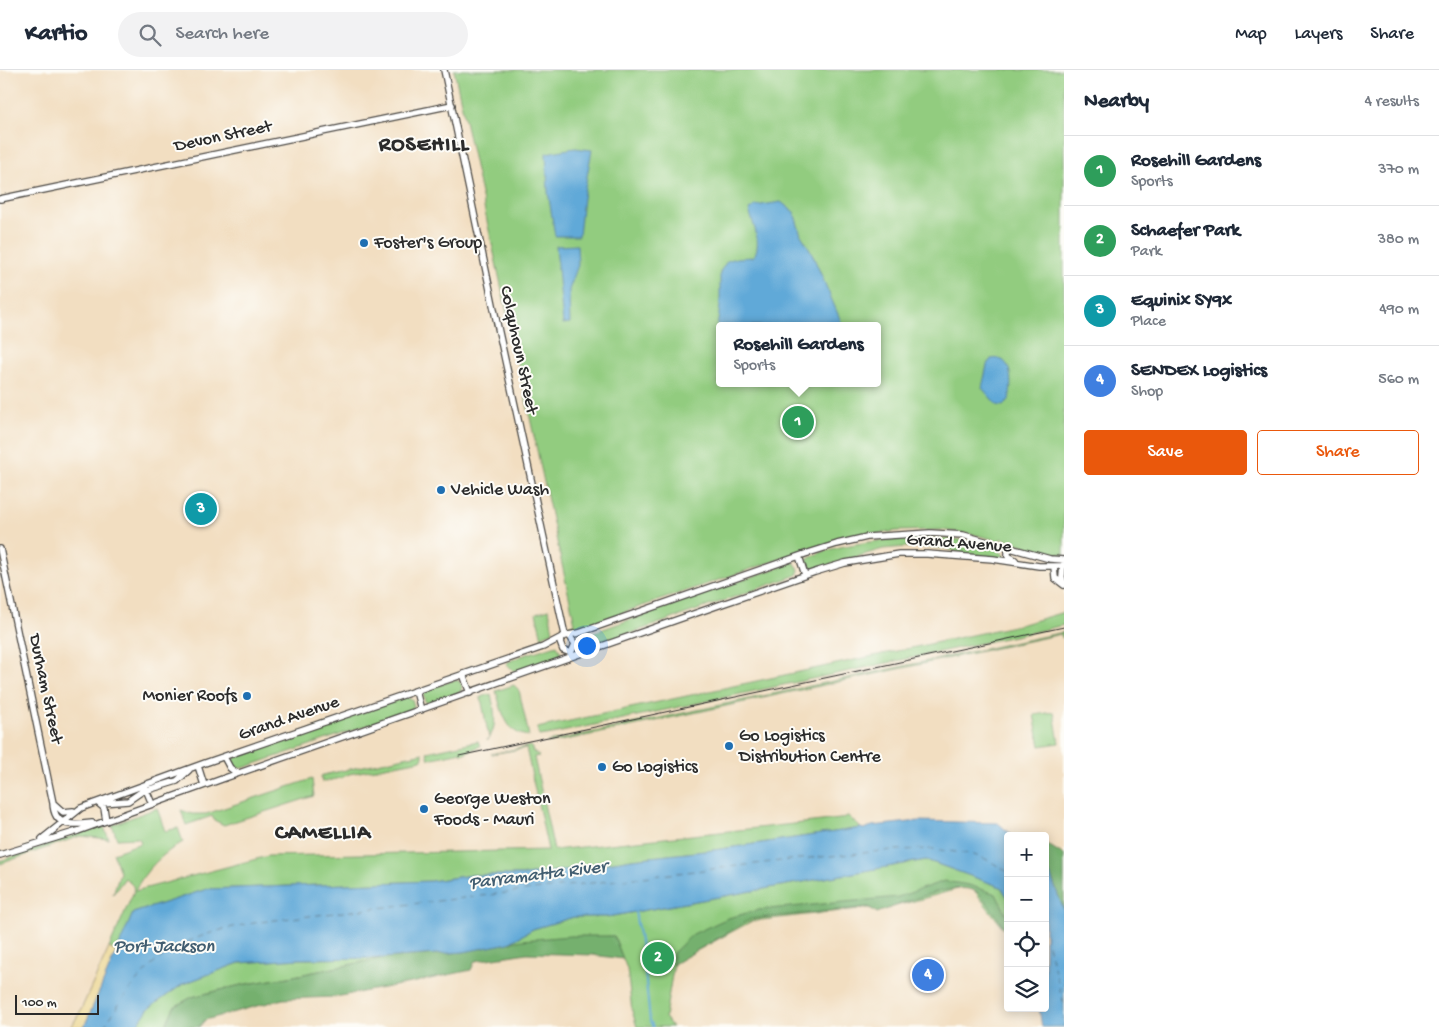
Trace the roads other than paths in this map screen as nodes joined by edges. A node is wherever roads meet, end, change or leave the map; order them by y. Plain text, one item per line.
1 (444, 70) edge
2 (452, 105) junction
3 (0, 199) edge
4 (1008, 547) junction
5 (0, 550) edge
6 (799, 556) junction
7 (1062, 560) edge
8 (1036, 565) junction
9 (1054, 566) junction
10 (1064, 566) edge
11 (805, 575) junction
12 (1064, 584) edge
13 (565, 636) junction
14 (610, 643) junction
15 (571, 653) junction
16 (463, 674) junction
17 (524, 674) junction
18 (416, 691) junction
19 (470, 693) junction
20 (421, 710) junction
21 (224, 757) junction
22 (195, 767) junction
23 (237, 773) junction
24 (204, 785) junction
25 (145, 788) junction
26 (54, 803) junction
27 (96, 803) junction
28 (152, 804) junction
29 (81, 808) junction
30 (54, 812) junction
31 (63, 822) junction
32 (104, 822) junction
33 (51, 833) junction
34 (34, 844) junction
35 (0, 855) edge

1 - 2 street, Colquhoun Street
2 - 3 street, Devon Street
2 - 13 street, Colquhoun Street
4 - 6 street, Grand Avenue
4 - 7 street, Grand Avenue
4 - 8 street
5 - 26 street, Durham Street
6 - 11 street
6 - 13 street, Grand Avenue
7 - 9 street
7 - 10 street
8 - 9 street, Grand Avenue
8 - 11 street, Grand Avenue
9 - 10 street, Grand Avenue
9 - 12 street
10 - 12 street
11 - 14 street, Grand Avenue
13 - 15 street
13 - 15 street
13 - 16 street, Grand Avenue
14 - 15 street, Grand Avenue
14 - 17 street, Grand Avenue
15 - 17 street, Grand Avenue
16 - 18 street, Grand Avenue
16 - 19 street
17 - 19 street, Grand Avenue
18 - 20 street
18 - 21 street, Grand Avenue
19 - 20 street, Grand Avenue
20 - 23 street, Grand Avenue
21 - 22 street, Grand Avenue
21 - 23 street
22 - 24 street
22 - 25 street, Grand Avenue
23 - 24 street, Grand Avenue
24 - 28 street, Grand Avenue
25 - 27 street, Grand Avenue
25 - 28 street
26 - 29 street
26 - 30 street, Durham Street
27 - 29 street, Grand Avenue
27 - 32 street
28 - 32 street, Grand Avenue
29 - 31 street, Grand Avenue
30 - 31 street
30 - 33 street, Durham Street
31 - 32 street
31 - 33 street, Grand Avenue
32 - 34 street, Grand Avenue
33 - 34 street, Grand Avenue
34 - 35 street, Grand Avenue

